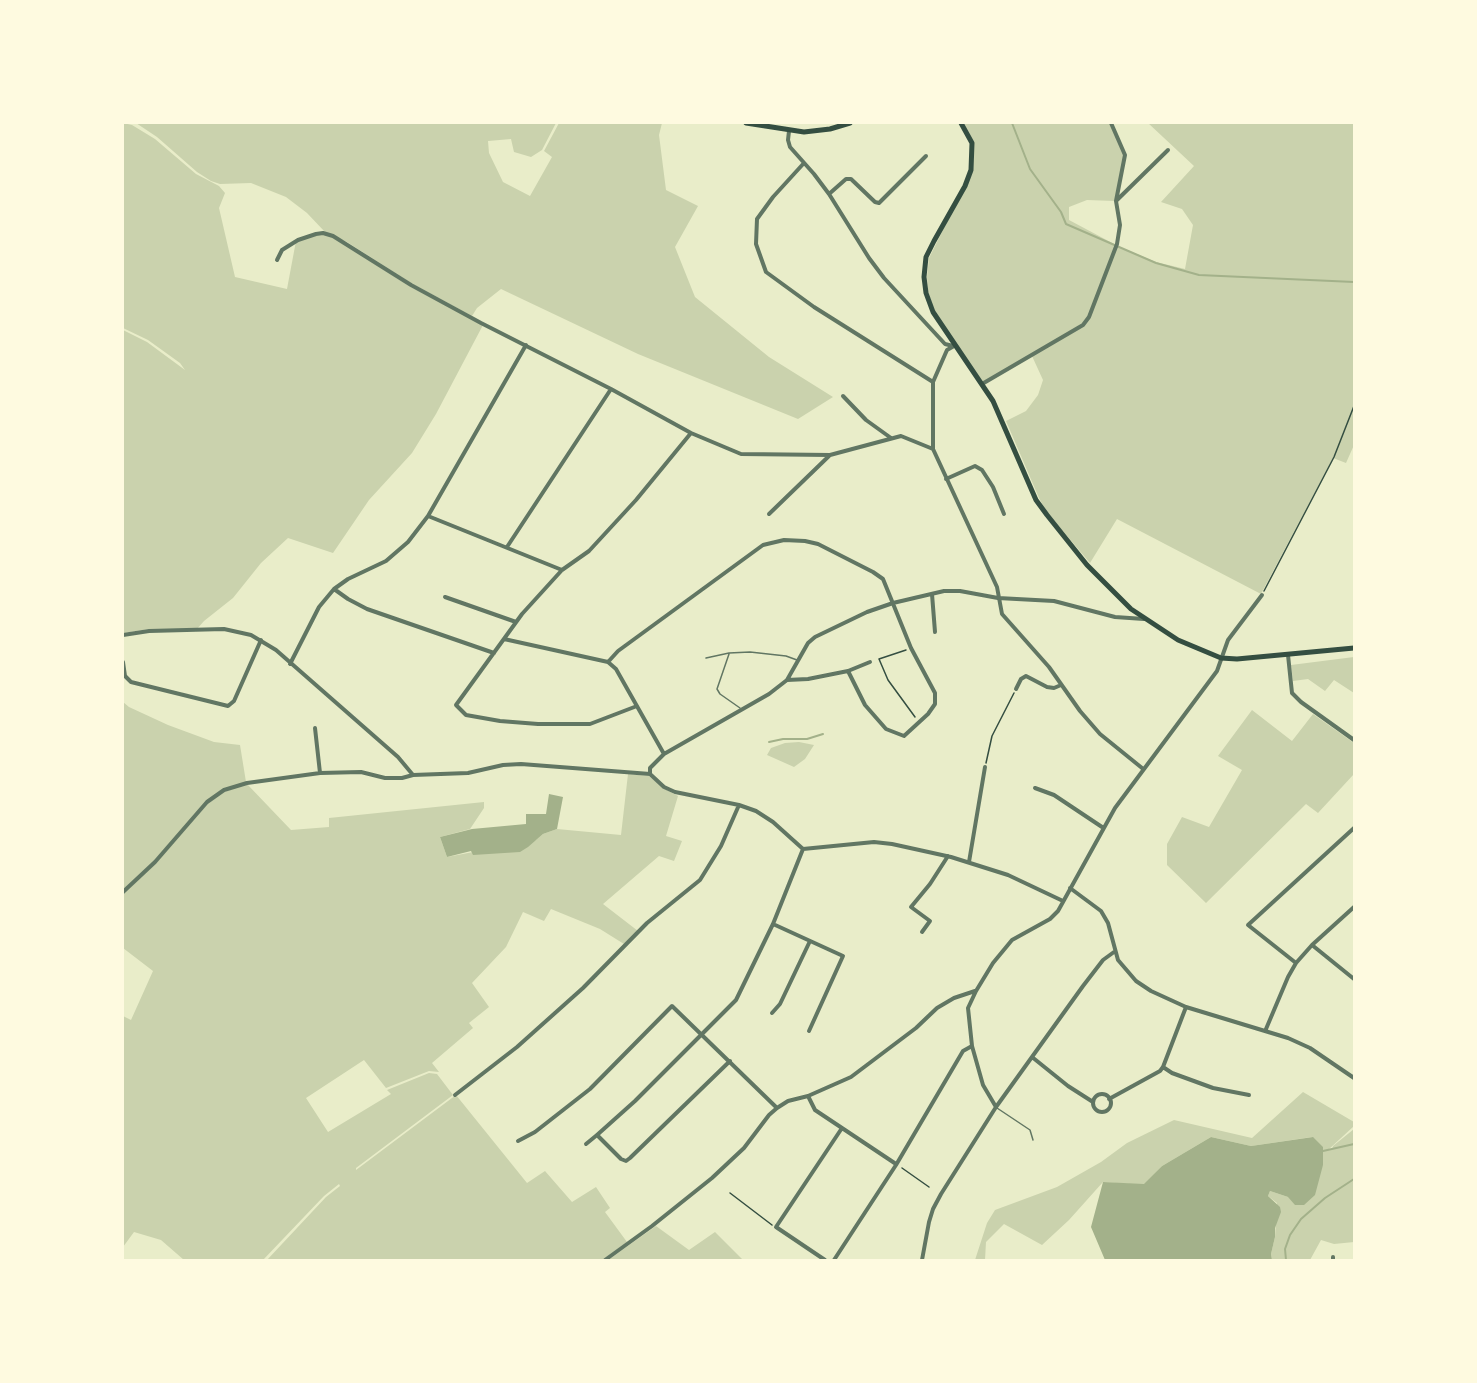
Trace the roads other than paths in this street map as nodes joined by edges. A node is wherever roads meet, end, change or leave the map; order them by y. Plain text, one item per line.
1 (746, 123) edge
2 (850, 123) edge
3 (961, 123) edge
4 (1111, 123) edge
5 (756, 124) edge
6 (789, 131) junction
7 (1168, 150) dead end
8 (926, 156) dead end
9 (804, 163) junction
10 (829, 194) junction
11 (1116, 201) junction
12 (277, 260) dead end
13 (526, 345) junction
14 (954, 346) junction
15 (933, 382) junction
16 (981, 384) junction
17 (611, 389) junction
18 (843, 396) dead end
19 (691, 433) junction
20 (891, 438) junction
21 (933, 449) junction
22 (830, 455) junction
23 (946, 479) junction
24 (769, 514) dead end
25 (1004, 514) dead end
26 (428, 516) junction
27 (507, 547) junction
28 (562, 570) junction
29 (334, 590) junction
30 (932, 594) junction
31 (1262, 595) road end
32 (446, 597) dead end
33 (998, 598) junction
34 (893, 603) junction
35 (1144, 619) junction
36 (516, 622) junction
37 (935, 632) dead end
38 (123, 635) edge
39 (504, 639) junction
40 (261, 640) junction
41 (1354, 648) edge
42 (494, 652) junction
43 (729, 653) junction
44 (1288, 655) junction
45 (706, 658) dead end
46 (1221, 658) junction
47 (797, 660) junction
48 (123, 662) edge
49 (608, 662) junction
50 (870, 662) dead end
51 (290, 664) junction
52 (848, 671) junction
53 (787, 680) junction
54 (1061, 686) junction
55 (1016, 689) road end
56 (638, 706) junction
57 (742, 709) junction
58 (315, 728) dead end
59 (1354, 740) edge
60 (664, 754) junction
61 (985, 768) road end
62 (1142, 768) junction
63 (320, 772) junction
64 (650, 774) junction
65 (413, 775) junction
66 (1035, 788) dead end
67 (739, 805) junction
68 (1102, 827) junction
69 (1354, 828) edge
70 (803, 849) junction
71 (948, 856) junction
72 (969, 862) junction
73 (1070, 888) junction
74 (123, 892) edge
75 (1063, 901) junction
76 (1354, 908) edge
77 (773, 924) junction
78 (922, 932) dead end
79 (810, 941) junction
80 (1312, 945) junction
81 (1114, 952) junction
82 (1296, 963) junction
83 (1354, 979) edge
84 (976, 991) junction
85 (1186, 1006) junction
86 (772, 1013) dead end
87 (1266, 1029) junction
88 (809, 1031) dead end
89 (701, 1033) junction
90 (972, 1046) junction
91 (1032, 1057) junction
92 (730, 1061) junction
93 (1163, 1067) junction
94 (1354, 1078) edge
95 (455, 1095) dead end
96 (1249, 1095) dead end
97 (808, 1096) junction
98 (1109, 1099) junction
99 (1093, 1102) junction
100 (996, 1107) junction
101 (777, 1108) junction
102 (842, 1128) junction
103 (597, 1135) junction
104 (1033, 1140) dead end
105 (518, 1141) dead end
106 (586, 1144) dead end
107 (896, 1165) junction
108 (604, 1260) edge
109 (825, 1260) edge
110 (834, 1260) edge
111 (922, 1260) edge

1 - 5 main road
2 - 6 main road
3 - 14 main road
4 - 11 street
5 - 6 main road
6 - 9 street
7 - 11 street
8 - 10 street
9 - 10 street
9 - 15 street
10 - 14 street
11 - 16 street
12 - 13 street
13 - 17 street
13 - 26 street
14 - 15 street
14 - 16 main road
15 - 21 street
16 - 35 main road
17 - 19 street
17 - 27 street
18 - 20 street
19 - 22 street
19 - 28 street
20 - 21 street
20 - 22 street
21 - 23 street
22 - 24 street
23 - 25 street
23 - 33 street
26 - 27 street
26 - 29 street
27 - 28 street
28 - 36 street
29 - 42 street
29 - 51 street
30 - 33 street
30 - 34 street
30 - 37 street
31 - 46 street
32 - 36 street
33 - 35 street
33 - 54 street
34 - 47 street
34 - 49 street
34 - 52 street
35 - 46 main road
36 - 39 street
38 - 40 street
39 - 42 street
39 - 49 street
40 - 48 street
40 - 51 street
41 - 44 main road
42 - 56 street
43 - 45 lane
43 - 47 lane
43 - 57 lane
44 - 46 main road
44 - 59 street
46 - 62 street
47 - 53 street
49 - 56 street
50 - 52 street
51 - 65 street
52 - 53 street
53 - 57 street
54 - 55 street
54 - 62 street
56 - 60 street
57 - 60 street
58 - 63 street
60 - 64 street
61 - 72 street
62 - 68 street
63 - 65 street
63 - 74 street
64 - 65 street
64 - 67 street
66 - 68 street
67 - 70 street
67 - 95 street
68 - 73 street
69 - 82 street
70 - 71 street
70 - 77 street
71 - 72 street
71 - 78 street
72 - 75 street
73 - 75 street
73 - 81 street
75 - 84 street
76 - 80 street
77 - 79 street
77 - 89 street
79 - 86 street
79 - 88 street
80 - 82 street
80 - 83 street
81 - 85 street
81 - 91 street
82 - 87 street
84 - 90 street
84 - 97 street
85 - 87 street
85 - 93 street
87 - 94 street
89 - 92 street
89 - 103 street
89 - 105 street
90 - 100 street
90 - 107 street
91 - 99 street
91 - 100 street
92 - 101 street
92 - 103 street
93 - 96 street
93 - 98 street
97 - 101 street
97 - 102 street
98 - 99 street
98 - 99 street
100 - 104 lane
100 - 111 street
101 - 108 street
102 - 107 street
102 - 109 street
103 - 106 street
107 - 110 street

